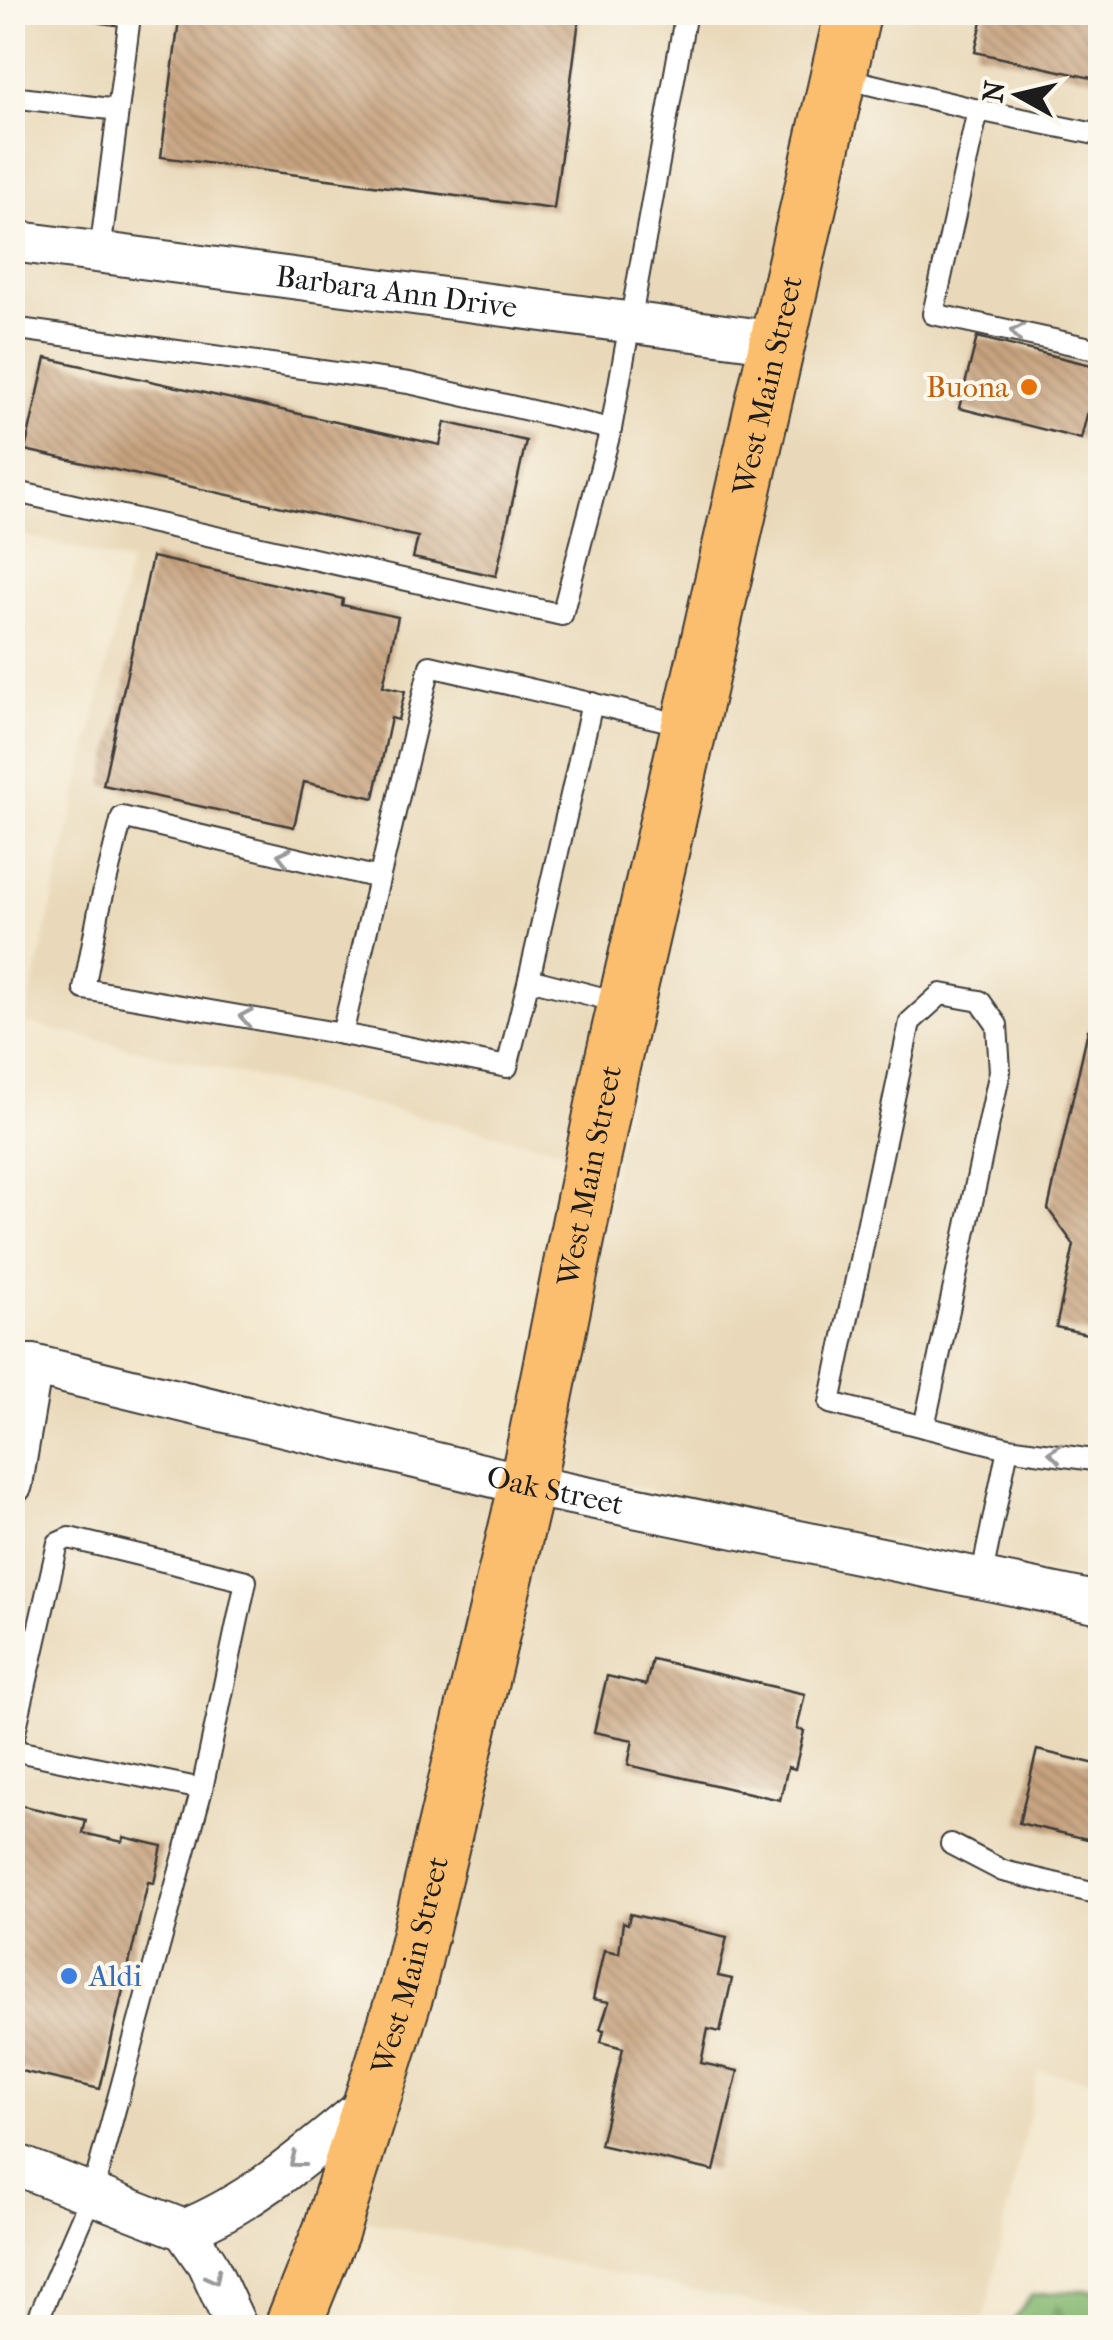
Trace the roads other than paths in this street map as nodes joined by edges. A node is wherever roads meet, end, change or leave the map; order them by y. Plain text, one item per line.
1 (101, 12) edge
2 (686, 12) edge
3 (853, 12) edge
4 (839, 78) junction
5 (12, 97) edge
6 (118, 110) junction
7 (978, 110) junction
8 (1100, 135) edge
9 (12, 241) edge
10 (100, 253) junction
11 (632, 323) junction
12 (12, 328) edge
13 (778, 342) junction
14 (1100, 350) edge
15 (611, 430) junction
16 (12, 491) edge
17 (592, 703) junction
18 (691, 726) junction
19 (379, 878) junction
20 (529, 979) junction
21 (626, 1004) junction
22 (342, 1034) junction
23 (22, 1365) edge
24 (924, 1427) junction
25 (1008, 1448) junction
26 (1100, 1461) edge
27 (12, 1484) edge
28 (528, 1486) junction
29 (981, 1579) junction
30 (1100, 1604) edge
31 (12, 1748) edge
32 (202, 1789) junction
33 (951, 1844) dead end
34 (1100, 1894) edge
35 (373, 2100) junction
36 (12, 2163) edge
37 (92, 2194) junction
38 (184, 2230) junction
39 (34, 2328) edge
40 (237, 2328) edge
41 (292, 2328) edge

1 - 6 lane
2 - 11 lane
3 - 4 main road, West Main Street
4 - 7 lane
4 - 13 main road, West Main Street
5 - 6 lane
6 - 10 lane
7 - 8 lane
14 -> 7 lane
9 - 10 street, Barbara Ann Drive
10 - 11 street, Barbara Ann Drive
11 - 13 street, Barbara Ann Drive
11 - 15 lane
12 - 15 lane
13 - 18 main road, West Main Street
15 - 16 lane
17 - 18 lane
17 - 19 lane
17 - 20 lane
18 - 21 main road, West Main Street
19 - 22 lane
19 - 22 lane
20 - 21 lane
20 - 22 lane
21 - 28 main road, West Main Street
23 - 27 street
23 - 28 street, Oak Street
24 - 24 lane
24 - 25 lane
26 -> 25 lane
25 - 29 lane
28 - 29 street, Oak Street
28 - 35 main road, West Main Street
29 - 30 street, Oak Street
31 - 32 lane
31 - 32 lane
32 - 37 lane
33 - 34 lane
35 -> 38 street
35 - 41 main road, West Main Street
36 - 37 street
37 - 38 street
37 - 39 lane
38 -> 40 street

